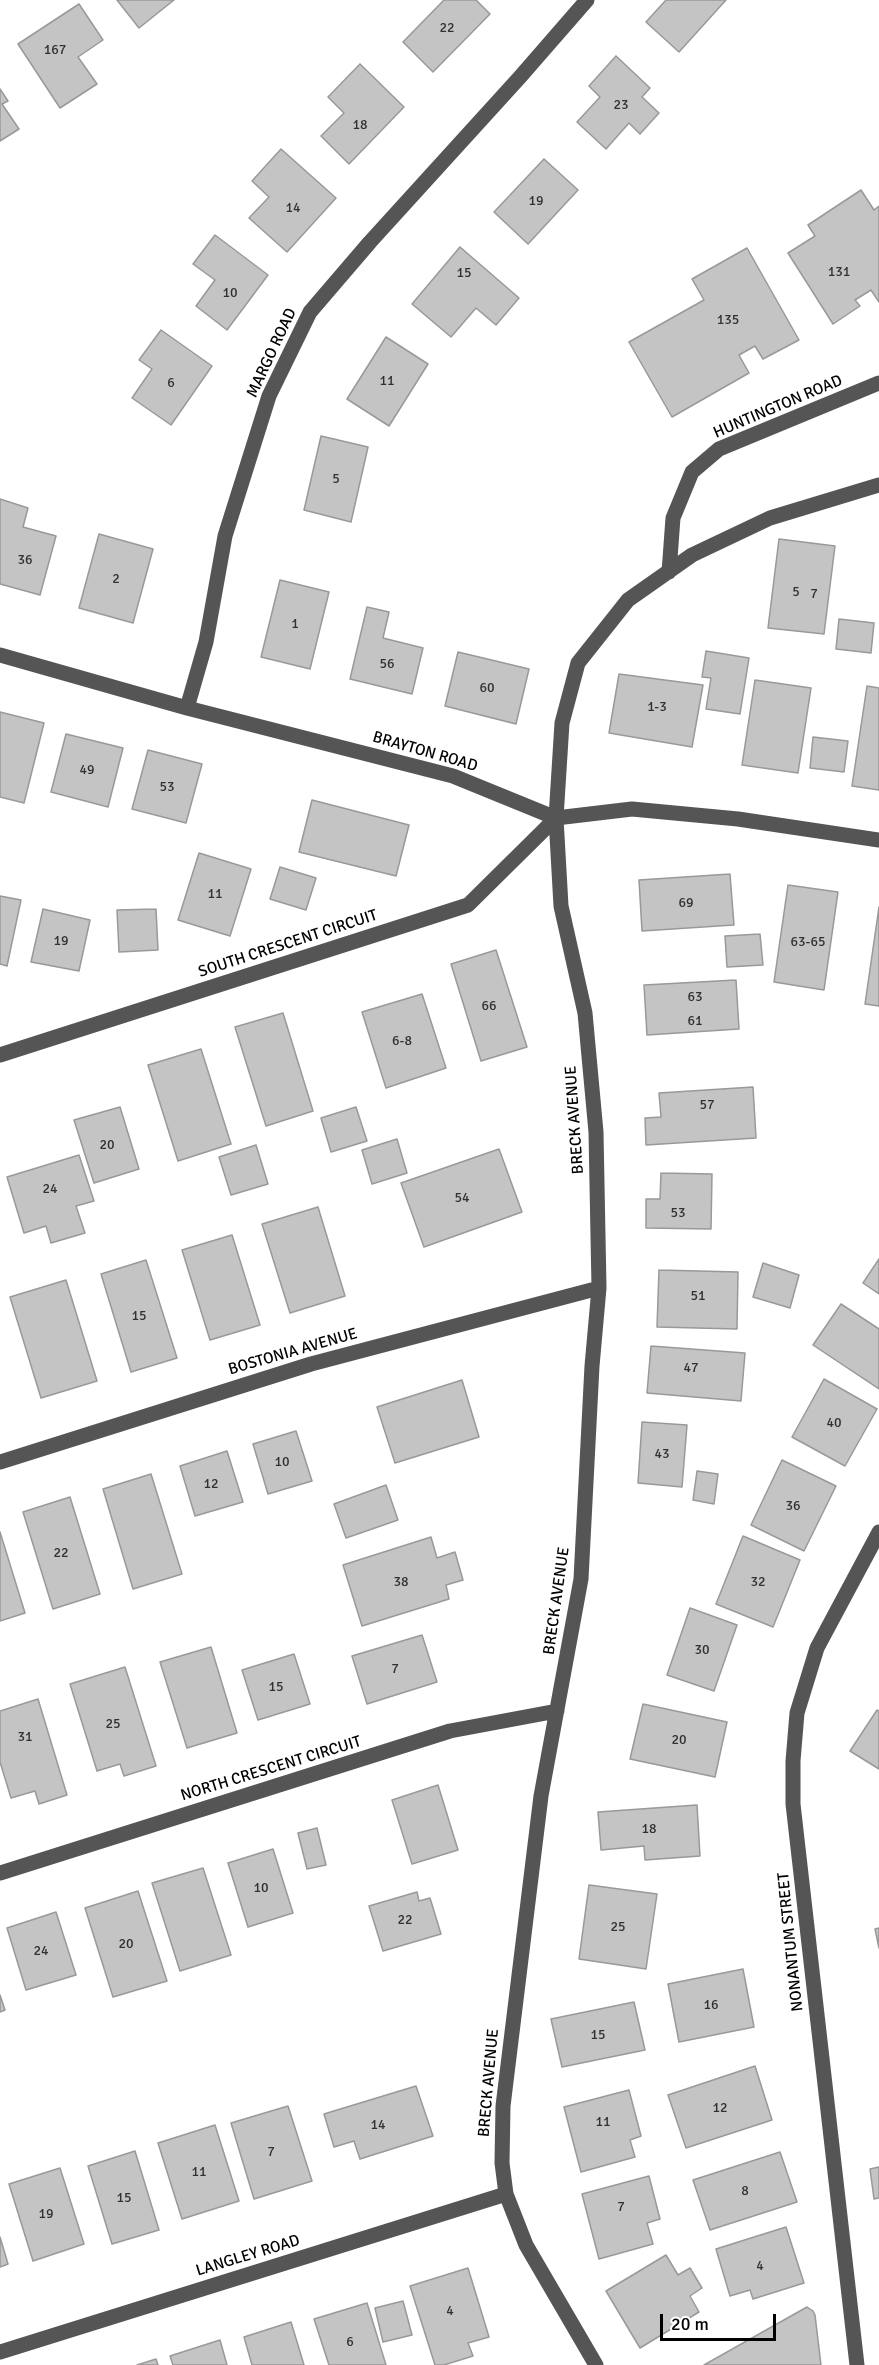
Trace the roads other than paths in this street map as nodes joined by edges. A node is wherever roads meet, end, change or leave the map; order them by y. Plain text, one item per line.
1 (587, 0) edge
2 (879, 383) edge
3 (879, 485) edge
4 (669, 572) junction
5 (0, 655) edge
6 (187, 708) junction
7 (556, 818) junction
8 (879, 840) edge
9 (0, 1055) edge
10 (599, 1288) junction
11 (0, 1462) edge
12 (879, 1532) edge
13 (557, 1711) junction
14 (0, 1873) edge
15 (506, 2194) junction
16 (0, 2352) edge
17 (596, 2365) edge
18 (857, 2365) edge

1 - 6 street, MARGO ROAD
2 - 4 street, HUNTINGTON ROAD
3 - 4 street, BRECK AVENUE
4 - 7 street, BRECK AVENUE
5 - 6 street, BRAYTON ROAD
6 - 7 street, BRAYTON ROAD
7 - 8 street, BRAYTON ROAD
7 - 9 street, SOUTH CRESCENT CIRCUIT
7 - 10 street, BRECK AVENUE
10 - 11 street, BOSTONIA AVENUE
10 - 13 street, BRECK AVENUE
12 - 18 street, NONANTUM STREET
13 - 14 street, NORTH CRESCENT CIRCUIT
13 - 15 street, BRECK AVENUE
15 - 16 street, LANGLEY ROAD
15 - 17 street, BRECK AVENUE

